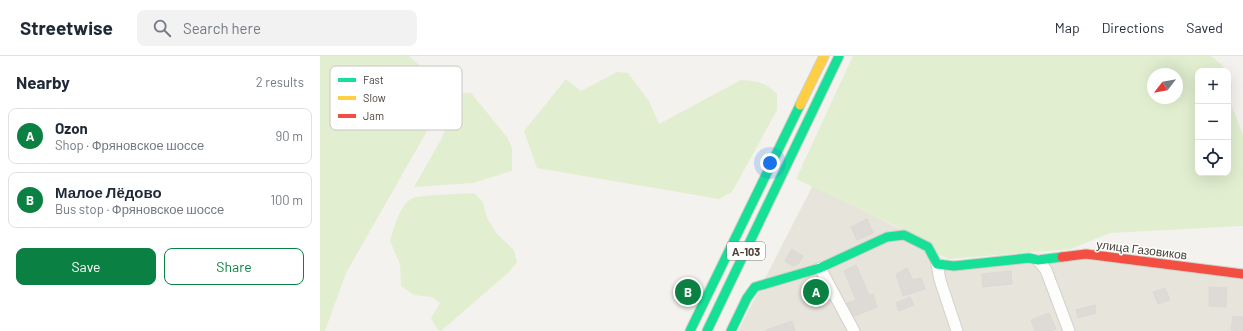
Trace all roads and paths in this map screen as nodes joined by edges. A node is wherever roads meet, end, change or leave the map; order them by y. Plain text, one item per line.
1 (824, 56) edge
2 (839, 56) edge
3 (1038, 260) junction
4 (938, 264) junction
5 (820, 268) junction
6 (1243, 274) edge
7 (690, 331) edge
8 (707, 331) edge
9 (731, 331) edge
10 (854, 331) edge
11 (957, 331) edge
12 (1069, 331) edge

1 - 7 main road, А-103
2 - 8 main road, А-103
3 - 4 main road, улица Газовиков
3 - 6 main road, улица Газовиков
3 - 12 street
4 - 5 main road
4 - 11 street
5 - 9 main road
5 - 10 street

